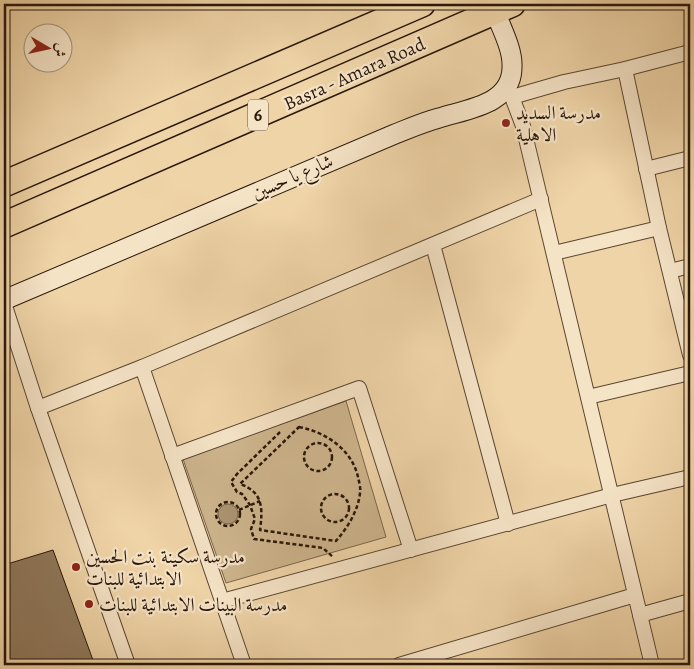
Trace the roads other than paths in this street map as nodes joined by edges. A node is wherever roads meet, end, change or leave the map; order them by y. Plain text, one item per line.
1 (422, 4) edge
2 (503, 8) edge
3 (690, 52) edge
4 (625, 69) junction
5 (508, 93) junction
6 (690, 158) edge
7 (646, 169) junction
8 (4, 184) edge
9 (541, 199) junction
10 (4, 225) edge
11 (660, 228) junction
12 (434, 245) junction
13 (554, 254) junction
14 (690, 266) edge
15 (670, 271) junction
16 (4, 300) edge
17 (4, 304) edge
18 (690, 355) edge
19 (142, 366) junction
20 (690, 373) edge
21 (588, 397) junction
22 (38, 408) junction
23 (172, 456) junction
24 (690, 477) edge
25 (612, 495) junction
26 (508, 524) junction
27 (411, 550) junction
28 (635, 595) junction
29 (222, 601) junction
30 (690, 601) edge
31 (640, 615) junction
32 (128, 665) edge
33 (244, 665) edge
34 (400, 665) edge
35 (652, 665) edge

1 - 8 highway, Basra - Amara Road / 6
2 - 5 main road
2 - 10 highway, Basra - Amara Road / 6
3 - 4 street
4 - 5 street
4 - 7 street
5 - 9 street
5 - 16 main road, شارع يا حسين
6 - 7 street
7 - 11 street
9 - 12 street
9 - 13 street
11 - 13 street
11 - 15 street
12 - 19 street
12 - 26 street
13 - 21 street
14 - 15 street
15 - 18 street
17 - 22 street
19 - 22 street
19 - 23 street
20 - 21 street
21 - 25 street
22 - 32 street
23 - 27 street
23 - 29 street
24 - 25 street
25 - 26 street
25 - 28 street
26 - 27 street
27 - 29 street
28 - 31 street
28 - 34 street
29 - 33 street
30 - 31 street
31 - 35 street

